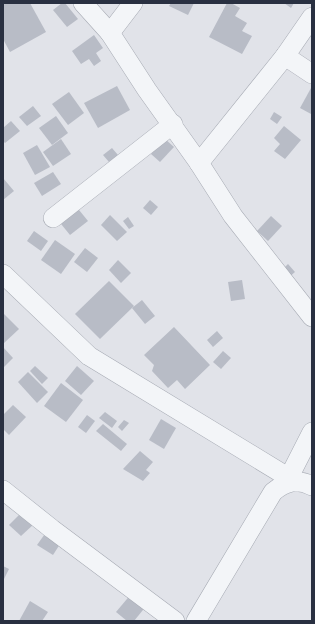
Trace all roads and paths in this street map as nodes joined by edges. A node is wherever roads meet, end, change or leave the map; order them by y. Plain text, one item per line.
1 (83, 3) edge
2 (133, 3) edge
3 (312, 17) edge
4 (110, 33) junction
5 (285, 56) junction
6 (312, 74) edge
7 (172, 124) junction
8 (199, 163) junction
9 (53, 218) dead end
10 (3, 274) edge
11 (312, 317) edge
12 (312, 432) edge
13 (296, 482) edge
14 (3, 490) edge
15 (175, 621) edge
16 (196, 621) edge

1 - 4 street
2 - 4 street
3 - 5 street
4 - 7 street
5 - 6 street
5 - 8 street
7 - 8 street
7 - 9 street
8 - 11 street
10 - 13 street
12 - 13 street
13 - 16 street
14 - 15 street

